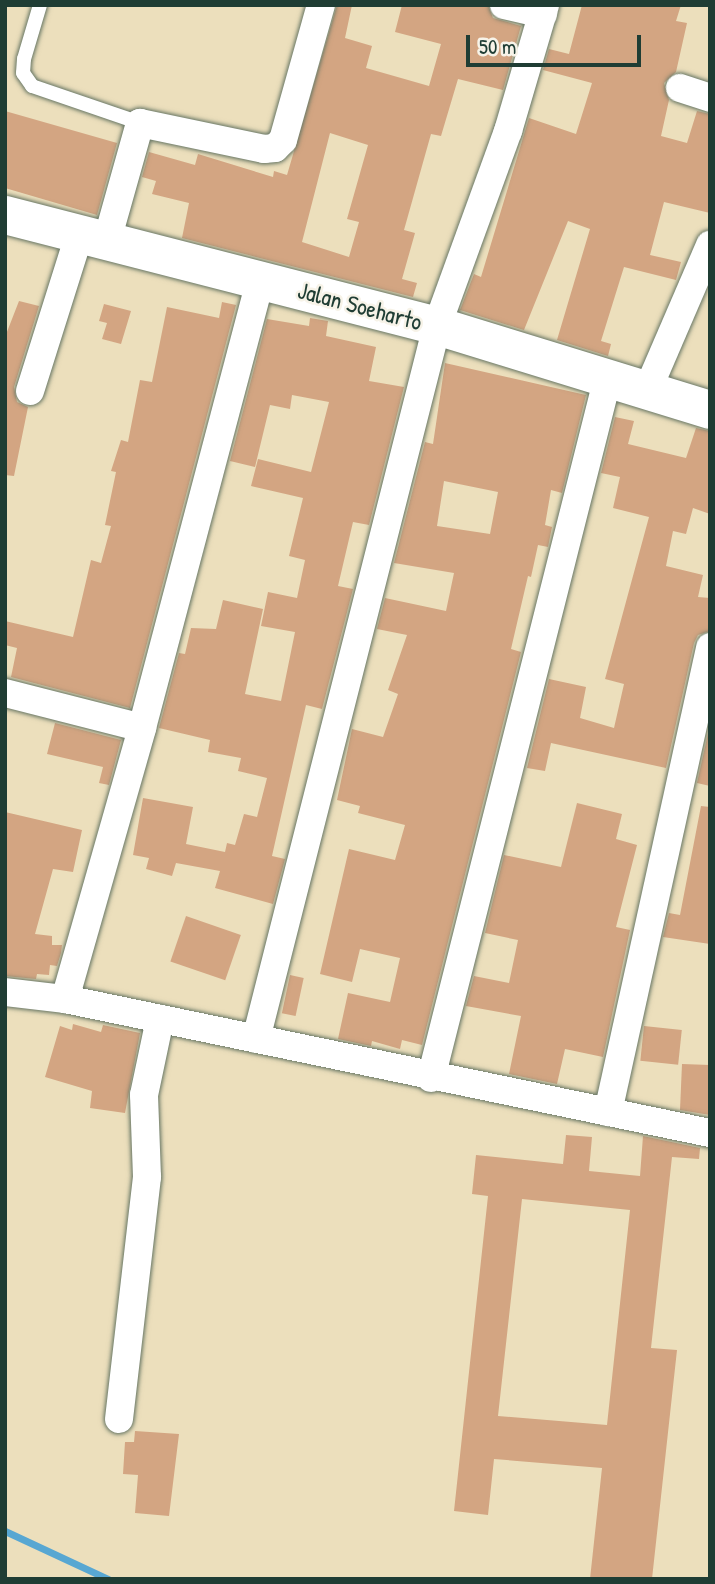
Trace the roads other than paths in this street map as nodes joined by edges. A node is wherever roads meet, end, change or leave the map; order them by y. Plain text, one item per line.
1 (40, 5) edge
2 (321, 5) edge
3 (504, 5) edge
4 (544, 10) edge
5 (680, 88) dead end
6 (710, 99) edge
7 (141, 123) junction
8 (5, 215) edge
9 (93, 240) junction
10 (710, 245) edge
11 (260, 280) junction
12 (438, 326) junction
13 (608, 377) junction
14 (648, 388) junction
15 (30, 391) dead end
16 (710, 410) edge
17 (710, 646) edge
18 (5, 693) edge
19 (142, 728) junction
20 (5, 992) edge
21 (65, 999) junction
22 (160, 1019) junction
23 (256, 1039) junction
24 (431, 1078) junction
25 (608, 1112) junction
26 (710, 1133) edge
27 (119, 1419) dead end

1 - 7 lane
2 - 7 street
3 - 4 street
4 - 12 street
5 - 6 street
7 - 9 street
8 - 9 street, Jalan Soeharto
9 - 11 street, Jalan Soeharto
9 - 15 street
10 - 14 street
11 - 12 street, Jalan Soeharto
11 - 19 street
12 - 13 street, Jalan Soeharto
12 - 23 street
13 - 14 street, Jalan Soeharto
13 - 24 street
14 - 16 street, Jalan Soeharto
17 - 25 street
18 - 19 street
19 - 21 street
20 - 21 street
21 - 22 street
22 - 23 street
22 - 27 street
23 - 24 street
24 - 25 street
25 - 26 street

